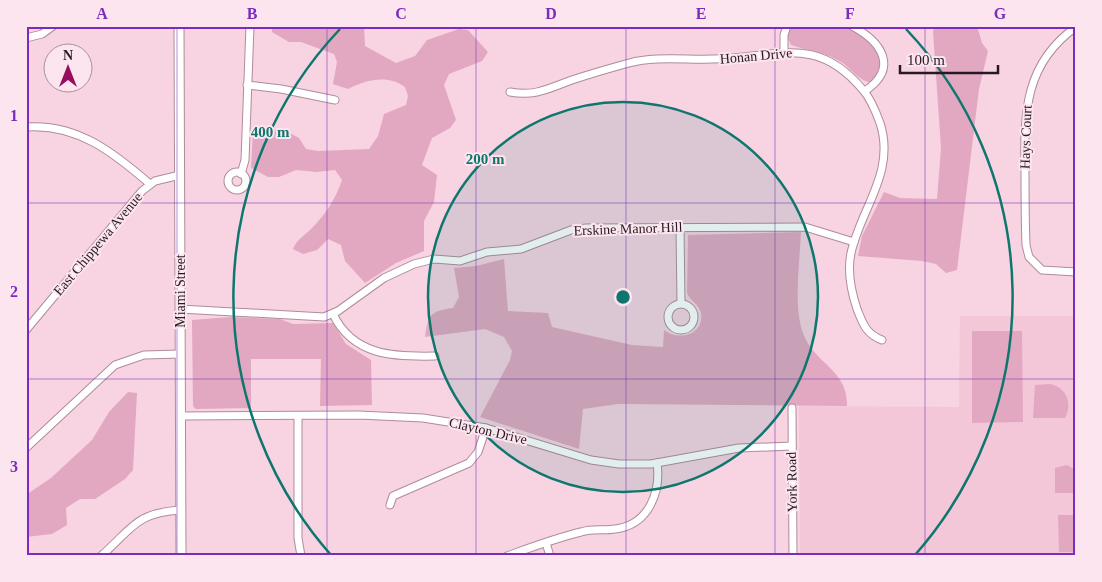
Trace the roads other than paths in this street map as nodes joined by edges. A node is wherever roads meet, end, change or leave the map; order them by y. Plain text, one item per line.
1 (53, 26) edge
2 (179, 26) edge
3 (250, 26) edge
4 (787, 26) edge
5 (852, 26) edge
6 (1076, 27) edge
7 (26, 38) edge
8 (784, 51) junction
9 (247, 85) junction
10 (865, 91) junction
11 (510, 92) dead end
12 (335, 100) dead end
13 (26, 127) edge
14 (241, 174) dead end
15 (180, 175) junction
16 (150, 184) junction
17 (680, 227) junction
18 (854, 242) junction
19 (1076, 272) edge
20 (681, 303) dead end
21 (180, 309) junction
22 (333, 314) junction
23 (26, 330) edge
24 (882, 340) dead end
25 (180, 354) junction
26 (435, 356) dead end
27 (792, 408) dead end
28 (181, 416) junction
29 (298, 416) junction
30 (486, 428) junction
31 (792, 446) junction
32 (26, 448) edge
33 (657, 462) junction
34 (390, 505) dead end
35 (181, 510) junction
36 (546, 543) junction
37 (101, 556) edge
38 (181, 556) edge
39 (301, 556) edge
40 (507, 556) edge
41 (550, 556) edge
42 (792, 556) edge

1 - 7 street
2 - 15 street, Miami Street
3 - 9 street
4 - 8 street
5 - 10 street
6 - 19 street, Hays Court
8 - 10 street, Honan Drive
8 - 11 street, Honan Drive
9 - 12 street
9 - 14 street
10 - 18 street, Honan Drive
13 - 16 street
15 - 16 street, East Chippewa Avenue
15 - 21 street, Miami Street
16 - 23 street, East Chippewa Avenue
17 - 18 street, Erskine Manor Hill
17 - 20 street
17 - 22 street, Erskine Manor Hill
18 - 24 street, Honan Drive
21 - 22 street, Erskine Manor Hill
21 - 25 street, Miami Street
22 - 26 street
25 - 28 street, Miami Street
25 - 32 street
27 - 31 street, York Road
28 - 29 street, Clayton Drive
28 - 35 street, Miami Street
29 - 30 street, Clayton Drive
29 - 39 street
30 - 33 street, Clayton Drive
30 - 34 street
31 - 33 street, Clayton Drive
31 - 42 street, York Road
33 - 36 street
35 - 37 street
35 - 38 street, Miami Street
36 - 40 street
36 - 41 street

